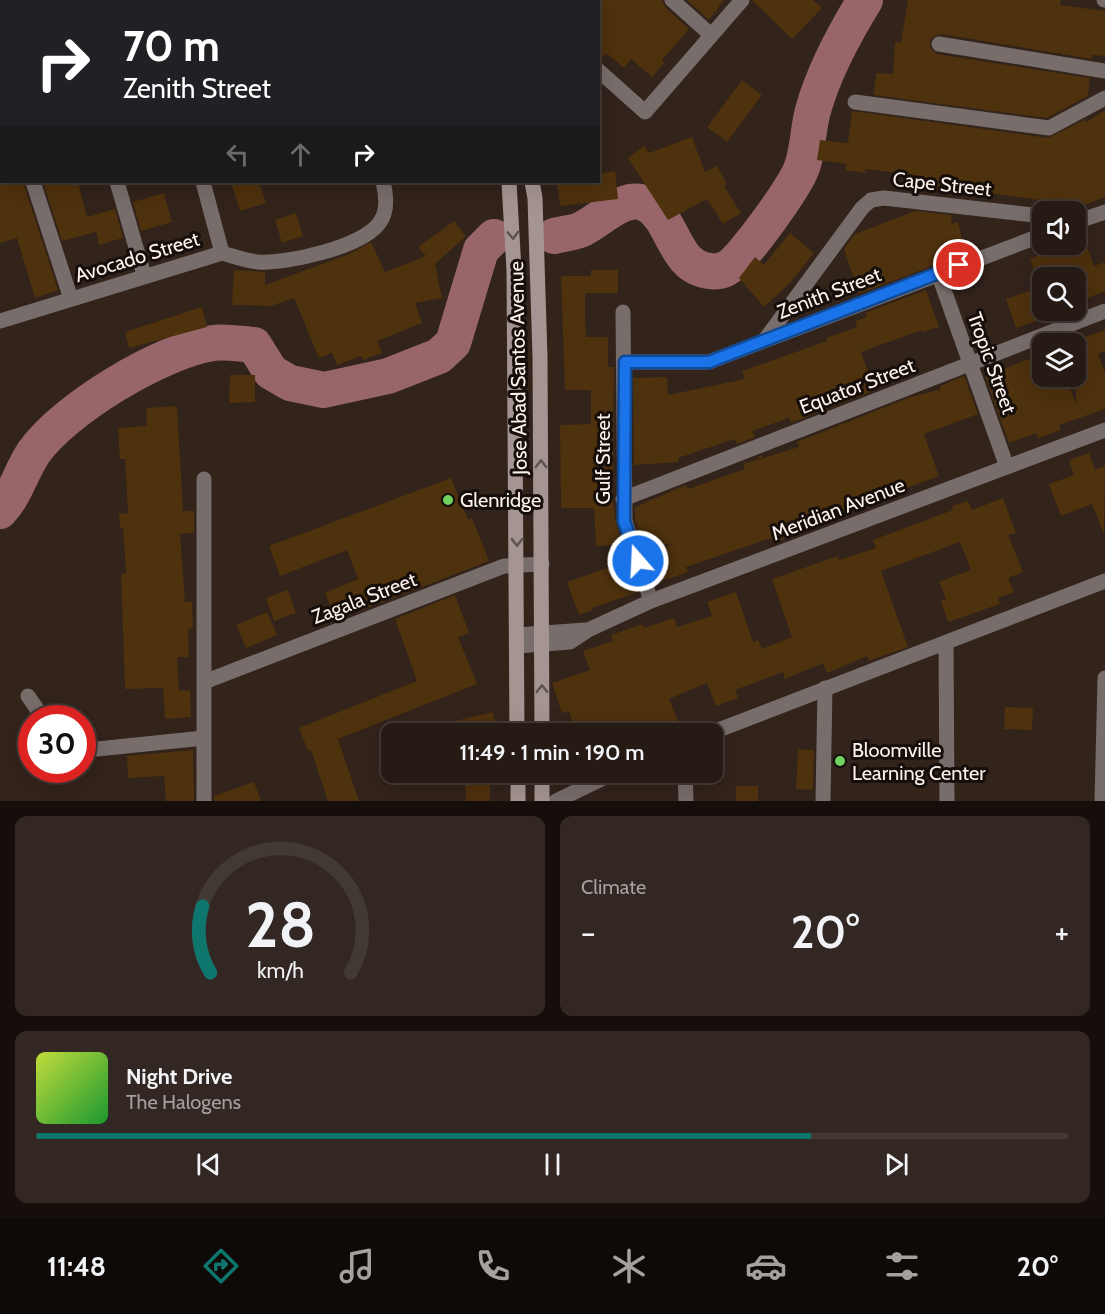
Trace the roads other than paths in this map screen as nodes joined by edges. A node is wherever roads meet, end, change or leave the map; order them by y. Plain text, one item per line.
1 (672, 0) edge
2 (742, 0) edge
3 (711, 34) junction
4 (939, 44) dead end
5 (1105, 70) edge
6 (600, 72) edge
7 (1105, 98) edge
8 (855, 102) dead end
9 (33, 183) edge
10 (117, 183) edge
11 (203, 183) edge
12 (382, 183) edge
13 (509, 183) edge
14 (532, 183) edge
15 (1105, 212) edge
16 (1032, 215) edge
17 (1086, 218) edge
18 (1032, 239) edge
19 (222, 254) junction
20 (938, 273) junction
21 (144, 275) junction
22 (71, 299) junction
23 (1105, 311) edge
24 (623, 312) dead end
25 (0, 321) edge
26 (764, 341) junction
27 (625, 362) junction
28 (969, 364) junction
29 (1105, 430) edge
30 (1007, 467) junction
31 (204, 479) dead end
32 (623, 499) junction
33 (542, 564) junction
34 (517, 565) junction
35 (1105, 581) edge
36 (651, 601) junction
37 (542, 640) junction
38 (517, 641) junction
39 (946, 644) junction
40 (1105, 678) edge
41 (204, 682) junction
42 (825, 688) junction
43 (28, 696) dead end
44 (34, 705) edge
45 (517, 723) edge
46 (542, 723) edge
47 (723, 728) edge
48 (204, 738) junction
49 (96, 749) edge
50 (518, 783) edge
51 (542, 783) edge
52 (593, 783) edge
53 (686, 783) edge
54 (204, 801) edge
55 (518, 801) edge
56 (542, 801) edge
57 (556, 801) edge
58 (686, 801) edge
59 (822, 801) edge
60 (947, 801) edge
61 (1102, 801) edge

1 - 3 street
2 - 3 street
3 - 6 street
4 - 5 street
7 - 8 street
9 - 22 street
10 - 21 street
11 - 19 street
12 - 19 street, Avocado Street
13 -> 34 main road, Jose Abad Santos Avenue
33 -> 14 main road, Jose Abad Santos Avenue
15 - 17 street
16 - 26 street, Cape Street
18 - 20 street, Zenith Street
19 - 21 street, Avocado Street
20 - 26 street, Zenith Street
20 - 28 street, Tropic Street
21 - 22 street, Avocado Street
22 - 25 street, Avocado Street
23 - 28 street, Equator Street
24 - 27 street, Gulf Street
26 - 27 street, Zenith Street
27 - 32 street, Gulf Street
28 - 30 street, Tropic Street
28 - 32 street, Equator Street
29 - 30 street, Meridian Avenue
30 - 36 street, Meridian Avenue
31 - 41 street
32 - 36 street, Gulf Street
33 - 34 street, Zagala Street
33 - 37 main road, Jose Abad Santos Avenue
34 - 38 main road, Jose Abad Santos Avenue
34 - 41 street, Zagala Street
35 - 39 street
36 - 37 street, Meridian Avenue
37 - 38 street, Meridian Avenue
46 -> 37 main road, Jose Abad Santos Avenue
38 - 45 main road, Jose Abad Santos Avenue
39 - 42 street
39 - 60 street
40 - 61 street
41 - 48 street
42 - 47 street
42 - 59 street
43 - 44 street
48 - 49 street
48 - 54 street
50 - 55 main road
51 - 56 main road
52 - 57 street
53 - 58 street

